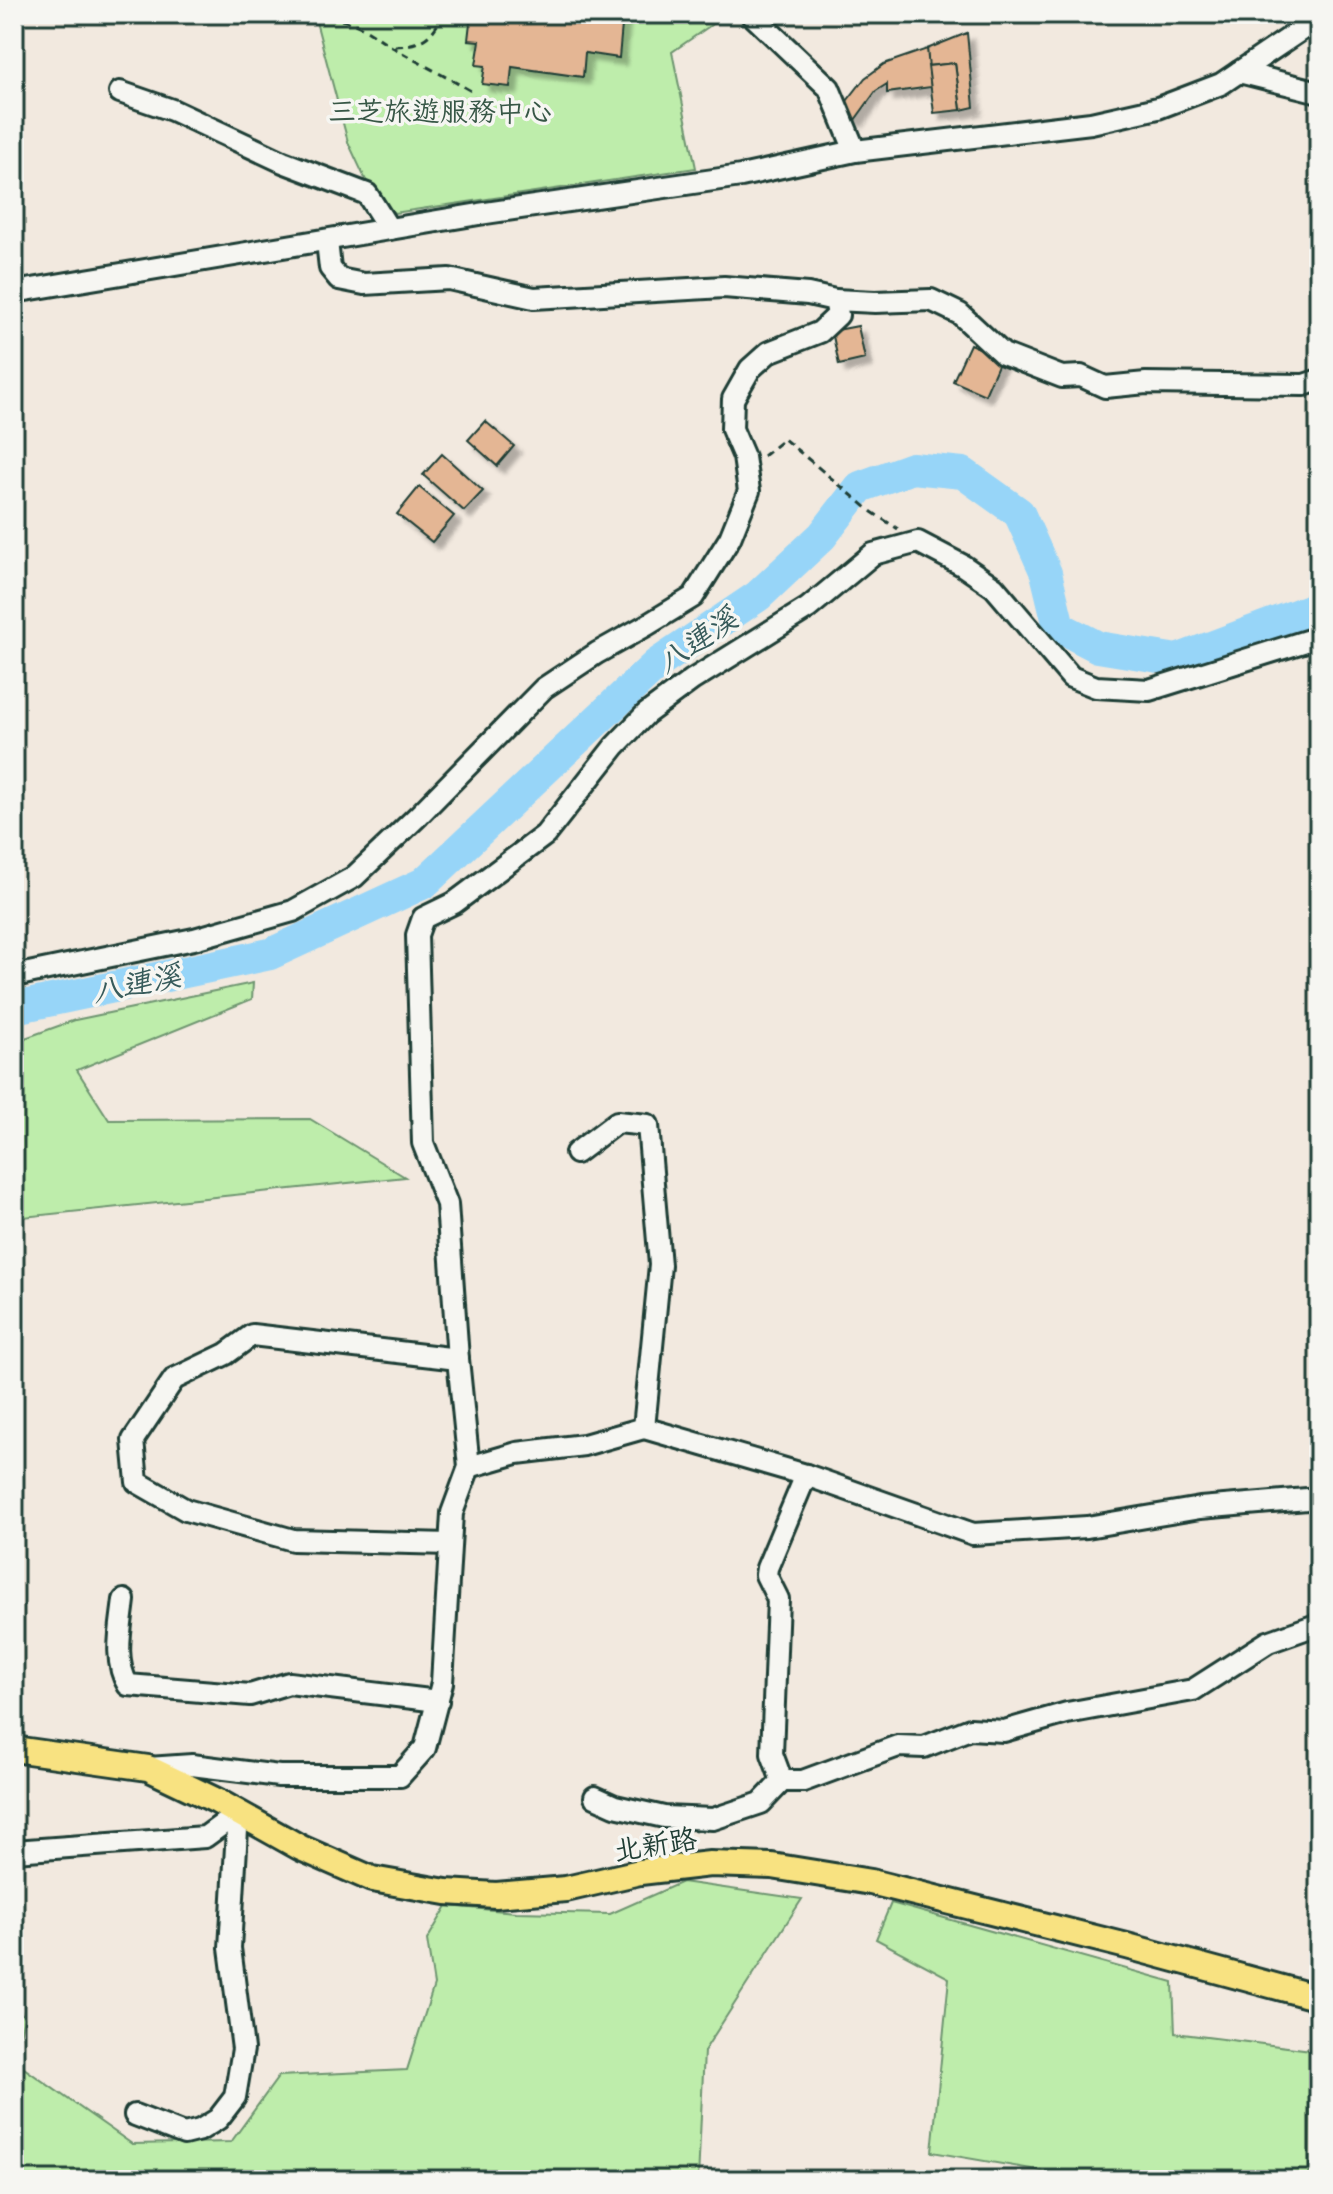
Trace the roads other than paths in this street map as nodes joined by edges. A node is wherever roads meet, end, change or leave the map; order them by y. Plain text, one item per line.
1 (751, 14) edge
2 (1293, 14) edge
3 (1319, 18) edge
4 (1291, 38) junction
5 (1239, 72) junction
6 (120, 92) dead end
7 (1319, 92) edge
8 (855, 151) junction
9 (389, 229) junction
10 (327, 241) junction
11 (14, 292) edge
12 (835, 300) junction
13 (1319, 380) edge
14 (1319, 637) edge
15 (14, 976) edge
16 (576, 1153) dead end
17 (458, 1359) junction
18 (644, 1428) junction
19 (469, 1467) junction
20 (806, 1475) junction
21 (1319, 1498) edge
22 (450, 1544) junction
23 (124, 1600) dead end
24 (1319, 1624) edge
25 (438, 1701) junction
26 (14, 1749) edge
27 (148, 1768) junction
28 (782, 1781) junction
29 (595, 1797) dead end
30 (238, 1813) junction
31 (14, 1851) edge
32 (1319, 1998) edge
33 (135, 2115) dead end

1 - 8 street
2 - 4 street
3 - 4 street
4 - 5 street
5 - 7 street
5 - 8 street
6 - 9 street
8 - 9 street
9 - 10 street
10 - 11 street
10 - 12 street
12 - 13 street
12 - 15 street
14 - 17 street
16 - 18 street
17 - 19 street
17 - 22 street
18 - 19 street
18 - 20 street
19 - 22 street
20 - 21 street
20 - 28 street
22 - 25 street
23 - 25 street
24 - 28 street
25 - 27 street
26 - 27 main road, 北新路
27 - 30 main road, 北新路
28 - 29 street
30 - 31 street
30 - 32 main road, 北新路
30 - 33 street

